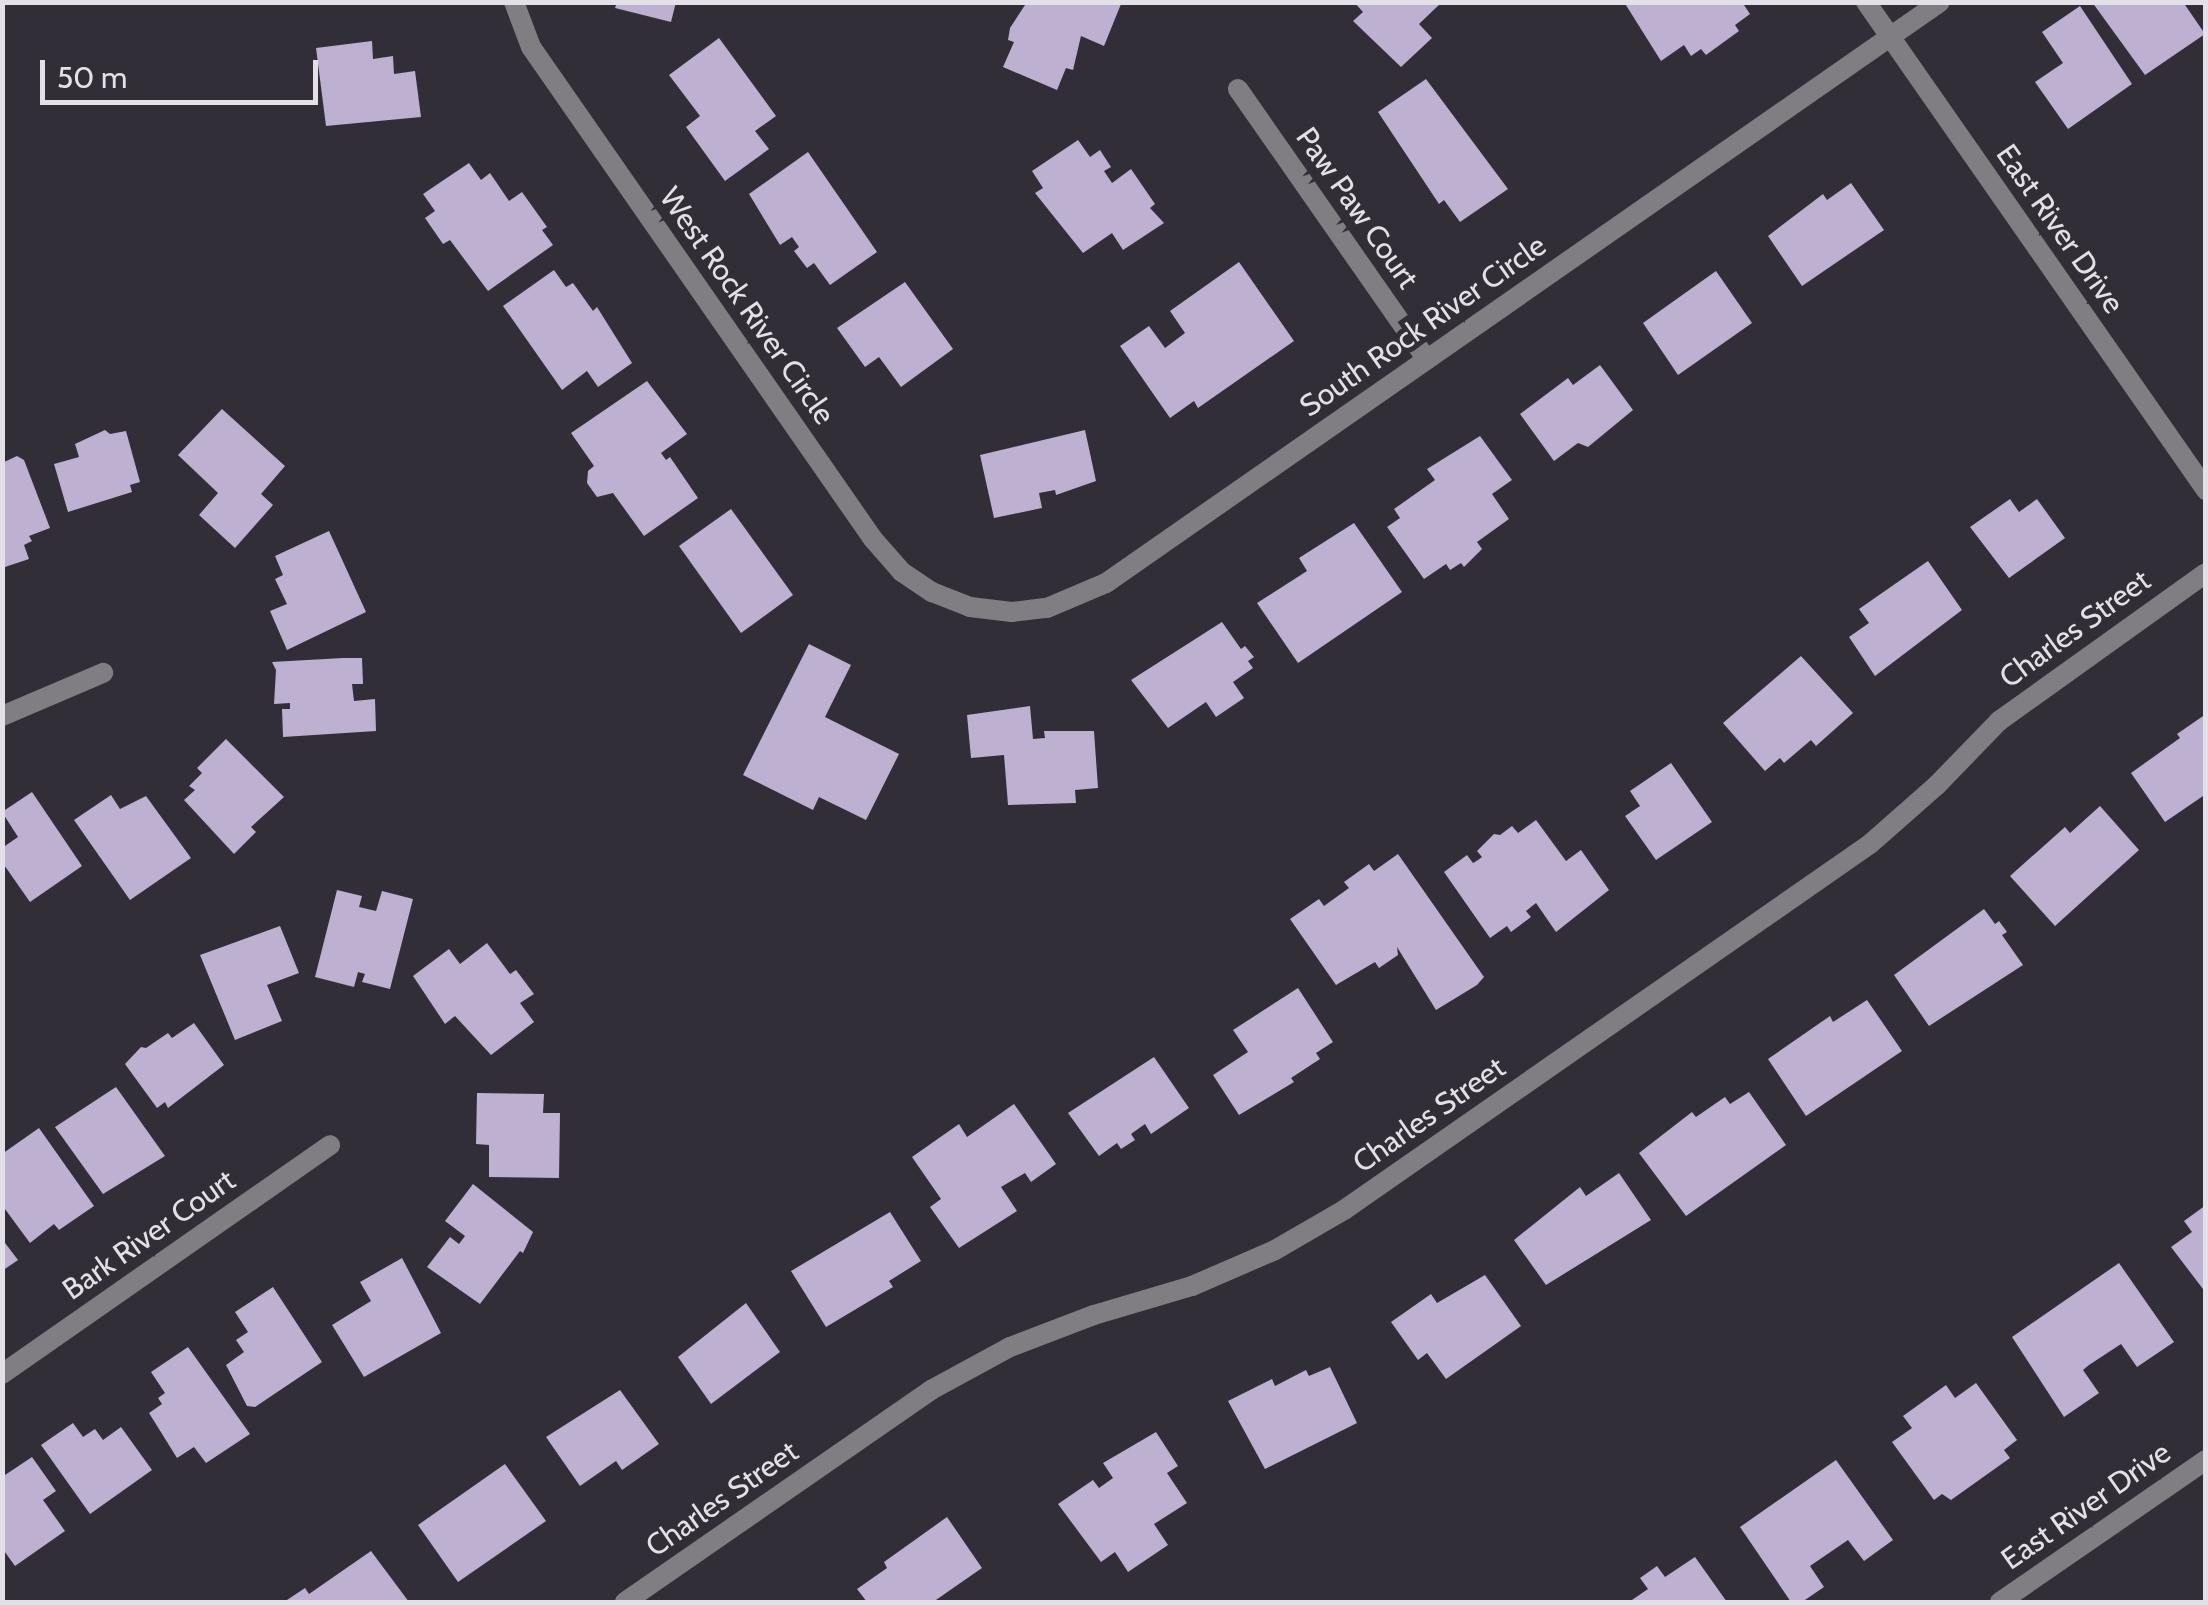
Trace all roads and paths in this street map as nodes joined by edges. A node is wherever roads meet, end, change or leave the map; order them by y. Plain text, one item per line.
1 (514, 2) edge
2 (1866, 2) edge
3 (1940, 2) edge
4 (1890, 37) junction
5 (1238, 90) dead end
6 (1427, 360) junction
7 (2206, 490) edge
8 (2206, 573) edge
9 (970, 607) joint
10 (103, 672) dead end
11 (2, 716) edge
12 (330, 1145) dead end
13 (2, 1374) edge
14 (2206, 1460) edge
15 (625, 1602) edge
16 (2000, 1602) edge

1 - 9 street, West Rock River Circle
2 - 4 street, East River Drive
3 - 4 street, South Rock River Circle
4 - 6 street, South Rock River Circle
4 - 7 street, East River Drive
5 - 6 street, Paw Paw Court
6 - 9 street, South Rock River Circle
8 - 15 street, Charles Street
10 - 11 street
12 - 13 street, Bark River Court
14 - 16 street, East River Drive

